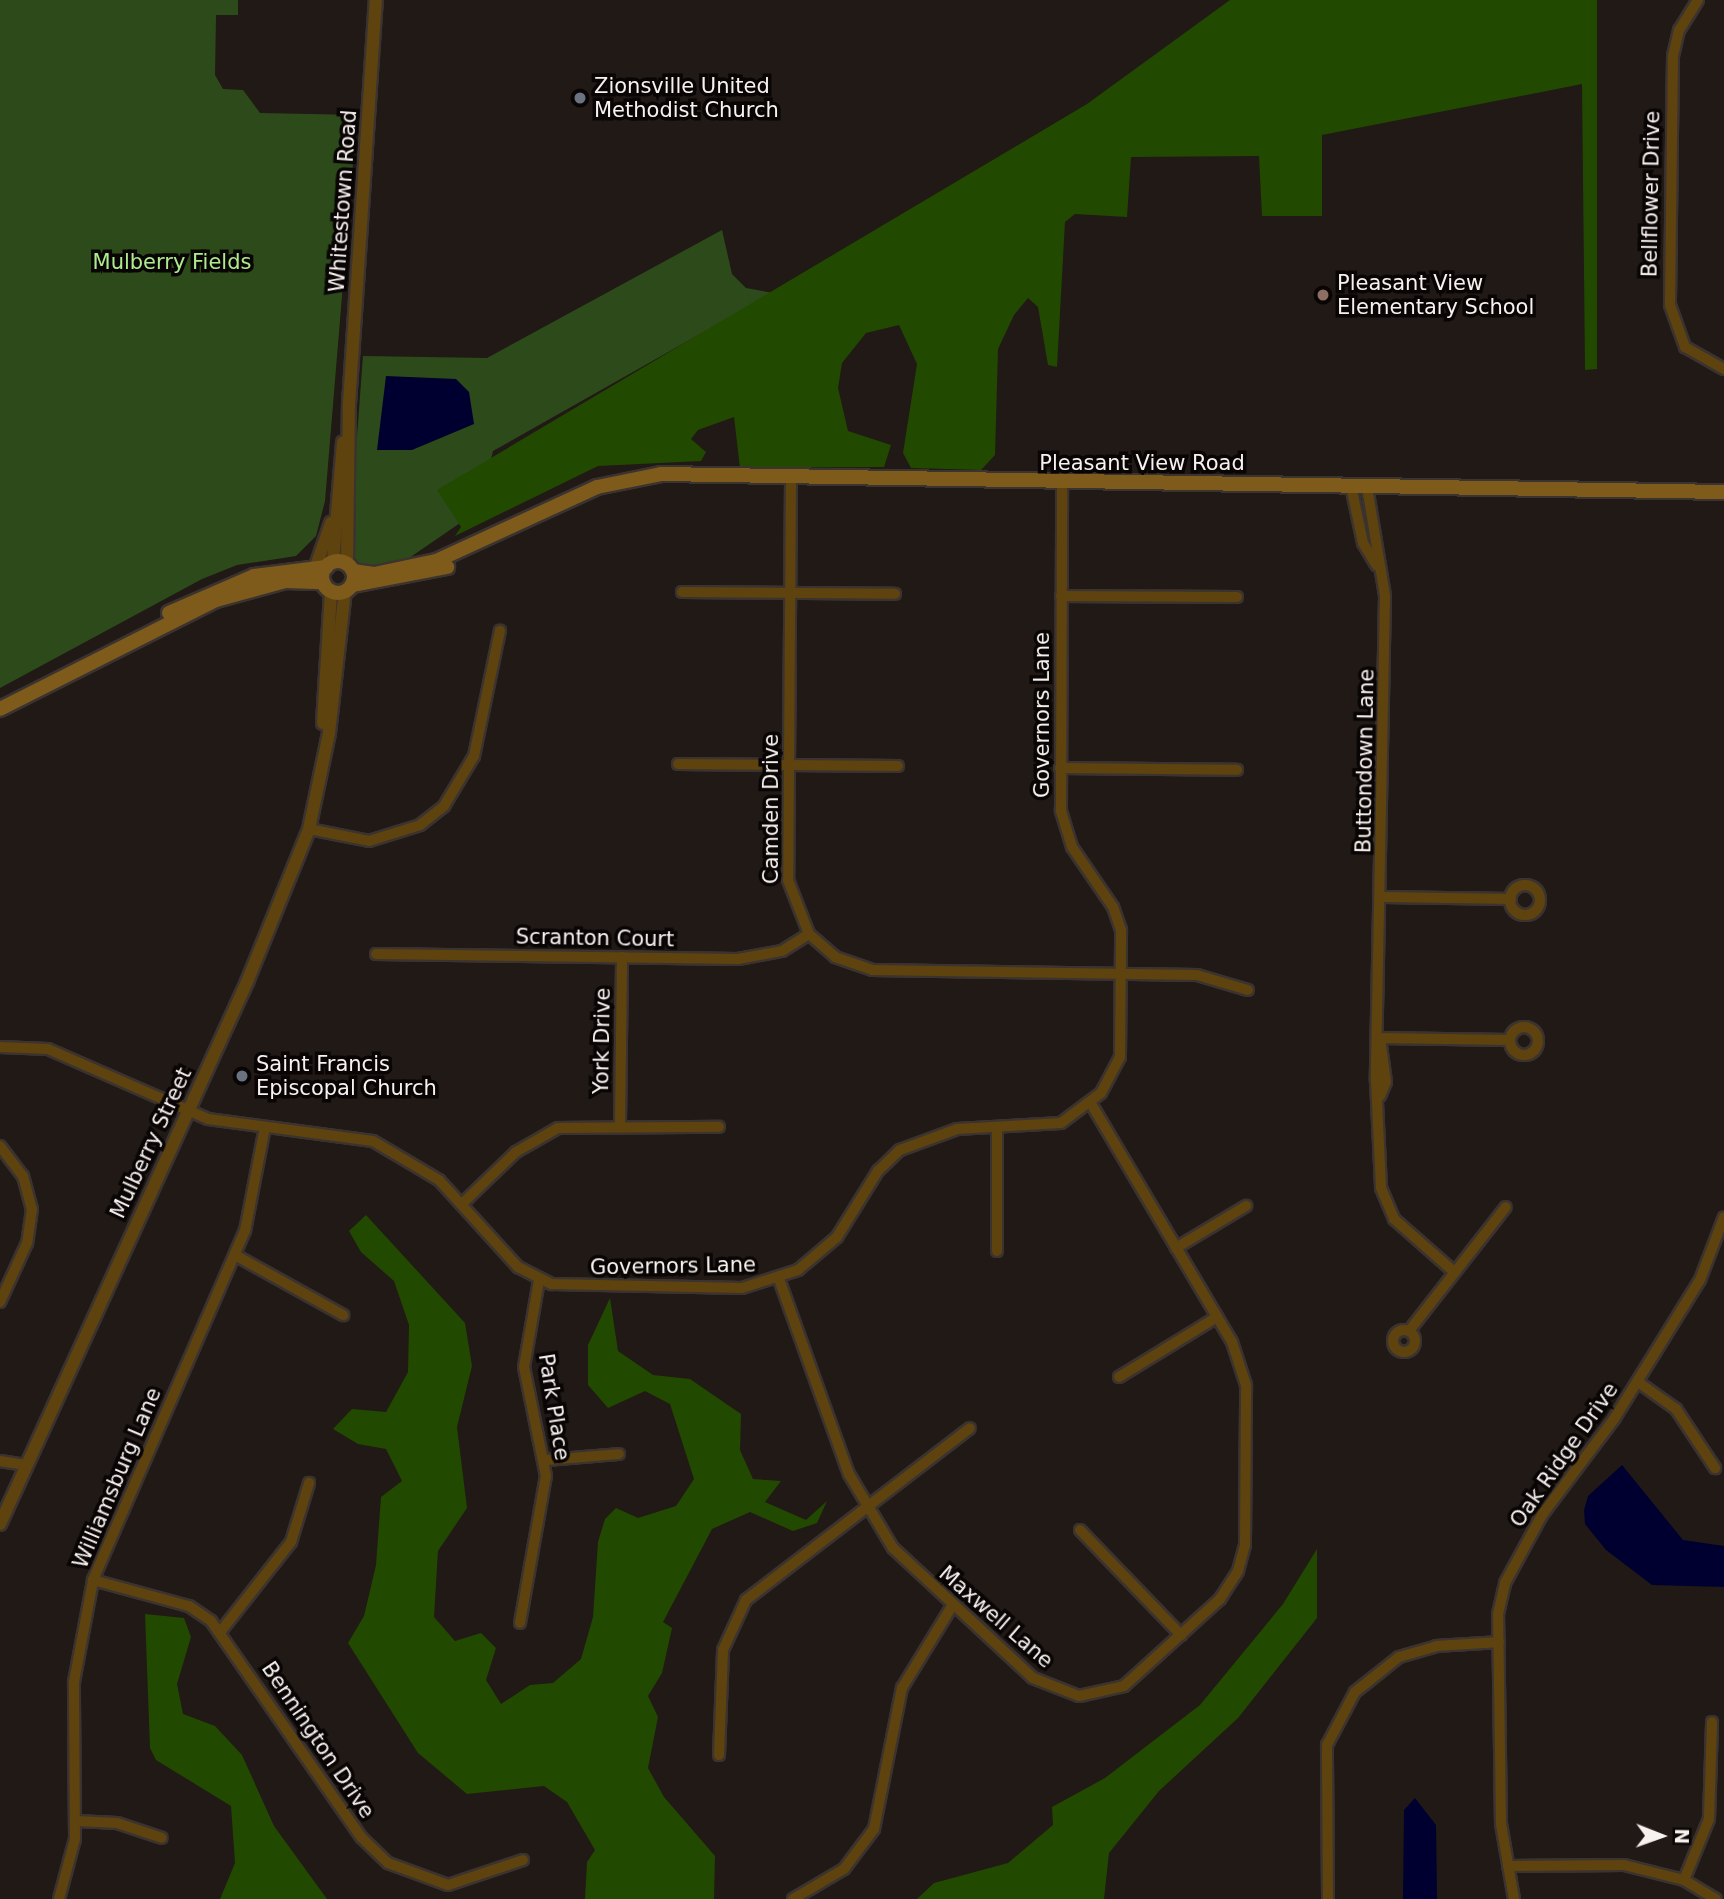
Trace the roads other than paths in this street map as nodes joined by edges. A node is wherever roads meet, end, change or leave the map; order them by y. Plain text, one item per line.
1 (376, 0) edge
2 (1698, 0) edge
3 (1724, 369) edge
4 (349, 404) junction
5 (791, 479) junction
6 (1062, 484) junction
7 (1350, 486) junction
8 (1367, 486) junction
9 (1724, 492) edge
10 (335, 510) junction
11 (1376, 566) junction
12 (336, 576) junction
13 (682, 592) dead end
14 (790, 593) junction
15 (895, 594) dead end
16 (1061, 596) junction
17 (1237, 597) dead end
18 (500, 631) dead end
19 (0, 709) edge
20 (678, 764) dead end
21 (789, 764) junction
22 (898, 766) dead end
23 (1060, 768) junction
24 (1237, 770) dead end
25 (309, 830) junction
26 (1382, 897) junction
27 (1511, 899) dead end
28 (809, 934) junction
29 (376, 954) dead end
30 (622, 957) junction
31 (1124, 974) junction
32 (1248, 990) dead end
33 (1380, 1038) junction
34 (1510, 1040) dead end
35 (0, 1047) edge
36 (1091, 1104) junction
37 (186, 1113) junction
38 (620, 1124) junction
39 (265, 1127) junction
40 (719, 1127) dead end
41 (998, 1128) junction
42 (0, 1146) edge
43 (464, 1201) junction
44 (1246, 1206) dead end
45 (1506, 1207) dead end
46 (1724, 1217) edge
47 (1722, 1232) edge
48 (1176, 1248) junction
49 (997, 1251) dead end
50 (235, 1255) junction
51 (1451, 1269) junction
52 (779, 1279) junction
53 (539, 1280) junction
54 (0, 1302) edge
55 (343, 1315) dead end
56 (1217, 1317) junction
57 (1409, 1331) dead end
58 (1119, 1377) dead end
59 (1638, 1382) junction
60 (970, 1429) dead end
61 (619, 1454) dead end
62 (546, 1460) junction
63 (0, 1461) edge
64 (24, 1465) junction
65 (1715, 1468) dead end
66 (309, 1483) dead end
67 (865, 1507) junction
68 (0, 1524) edge
69 (1080, 1530) dead end
70 (93, 1580) junction
71 (952, 1606) junction
72 (520, 1623) dead end
73 (220, 1631) junction
74 (1181, 1634) junction
75 (1499, 1642) junction
76 (1712, 1722) dead end
77 (719, 1755) dead end
78 (77, 1821) junction
79 (162, 1838) dead end
80 (523, 1860) dead end
81 (1508, 1866) junction
82 (1684, 1880) junction
83 (59, 1899) edge
84 (793, 1899) edge
85 (1328, 1899) edge
86 (1514, 1899) edge
87 (1716, 1899) edge

1 - 4 street, Whitestown Road
2 - 3 street, Bellflower Drive
4 - 10 street, Whitestown Road
4 - 12 street, Whitestown Road
5 - 6 main road, Pleasant View Road
5 - 12 main road, Pleasant View Road
5 - 14 street, Camden Drive
6 - 7 main road, Pleasant View Road
6 - 16 street, Governors Lane
7 - 8 main road, Pleasant View Road
7 - 11 street
8 - 9 main road, Pleasant View Road
8 - 11 street, Buttondown Lane
10 - 12 street, Whitestown Road
10 - 12 street, Whitestown Road
11 - 26 street, Buttondown Lane
12 - 19 main road, Pleasant View Road
12 - 25 street, Mulberry Street
13 - 14 street
14 - 15 street
14 - 21 street, Camden Drive
16 - 17 street
16 - 23 street, Governors Lane
18 - 25 street
20 - 21 street
21 - 22 street
21 - 28 street, Camden Drive
23 - 24 street
23 - 31 street, Governors Lane
25 - 37 street, Mulberry Street
26 - 27 street
26 - 33 street, Buttondown Lane
28 - 30 street, Scranton Court
28 - 31 street, Camden Drive
29 - 30 street, Scranton Court
30 - 38 street, York Drive
31 - 32 street, Camden Drive
31 - 36 street, Governors Lane
33 - 34 street
33 - 51 street, Buttondown Lane
35 - 37 street
36 - 41 street, Governors Lane
36 - 48 street, Maxwell Lane
37 - 39 street
37 - 64 street, Mulberry Street
38 - 40 street
38 - 43 street
39 - 43 street
39 - 50 street, Williamsburg Lane
41 - 49 street
41 - 52 street, Governors Lane
42 - 54 street
43 - 53 street
44 - 48 street
45 - 51 street
46 - 47 street, Oak Ridge Drive
47 - 59 street, Oak Ridge Drive
48 - 56 street, Maxwell Lane
50 - 55 street
50 - 70 street, Williamsburg Lane
51 - 57 street
52 - 53 street, Governors Lane
52 - 67 street, Maxwell Lane
53 - 62 street, Park Place
56 - 58 street
56 - 74 street, Maxwell Lane
59 - 65 street
59 - 75 street, Oak Ridge Drive
60 - 67 street
61 - 62 street
62 - 72 street, Park Place
63 - 64 street
64 - 68 street, Mulberry Street
66 - 73 street
67 - 71 street, Maxwell Lane
67 - 77 street
69 - 74 street
70 - 73 street, Bennington Drive
70 - 78 street, Williamsburg Lane
71 - 74 street, Maxwell Lane
71 - 84 street
73 - 80 street, Bennington Drive
75 - 81 street, Oak Ridge Drive
75 - 85 street
76 - 82 street
78 - 79 street
78 - 83 street, Williamsburg Lane
81 - 82 street
81 - 86 street, Oak Ridge Drive
82 - 87 street

